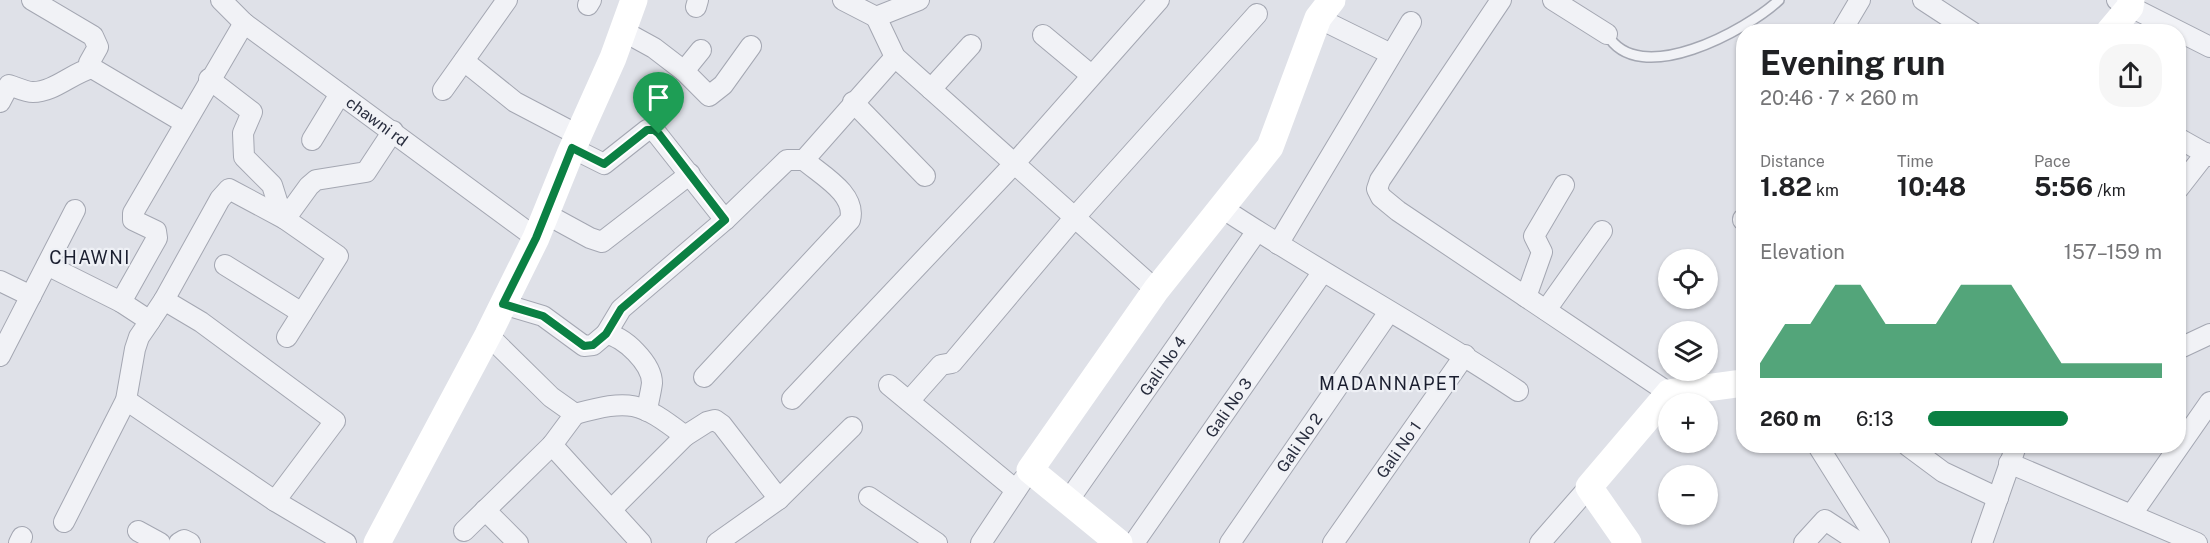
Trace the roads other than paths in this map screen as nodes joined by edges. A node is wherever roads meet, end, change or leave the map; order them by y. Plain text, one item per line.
1 (32, 0) edge
2 (221, 0) edge
3 (507, 0) edge
4 (634, 0) edge
5 (843, 0) edge
6 (919, 0) edge
7 (1159, 0) edge
8 (1502, 0) edge
9 (1779, 0) edge
10 (1860, 0) edge
11 (1935, 3) edge
12 (2126, 3) edge
13 (1567, 4) edge
14 (1325, 9) edge
15 (1257, 14) dead end
16 (876, 17) junction
17 (1411, 22) dead end
18 (244, 23) junction
19 (1748, 24) edge
20 (1846, 24) edge
21 (1962, 24) edge
22 (2114, 24) edge
23 (2166, 24) edge
24 (1736, 30) edge
25 (623, 31) junction
26 (1607, 34) joint
27 (2186, 34) edge
28 (1043, 35) dead end
29 (971, 45) dead end
30 (751, 46) dead end
31 (2210, 47) edge
32 (701, 50) dead end
33 (1391, 54) junction
34 (895, 57) junction
35 (464, 61) junction
36 (92, 68) junction
37 (684, 71) junction
38 (1091, 75) junction
39 (209, 79) junction
40 (931, 89) junction
41 (443, 90) dead end
42 (340, 94) junction
43 (0, 102) edge
44 (853, 102) junction
45 (185, 123) junction
46 (393, 131) junction
47 (312, 140) dead end
48 (575, 142) junction
49 (2186, 142) edge
50 (2208, 154) edge
51 (804, 160) junction
52 (1014, 164) junction
53 (690, 174) junction
54 (925, 176) dead end
55 (2186, 180) edge
56 (1564, 185) dead end
57 (1222, 208) junction
58 (75, 210) dead end
59 (287, 217) junction
60 (1075, 217) junction
61 (725, 220) junction
62 (541, 226) junction
63 (1257, 231) junction
64 (1602, 231) dead end
65 (1278, 244) junction
66 (47, 265) junction
67 (225, 265) dead end
68 (1322, 273) junction
69 (0, 280) edge
70 (1156, 290) junction
71 (31, 296) junction
72 (1526, 297) junction
73 (164, 300) junction
74 (121, 302) junction
75 (503, 304) junction
76 (1546, 310) junction
77 (1389, 312) junction
78 (302, 313) junction
79 (150, 321) junction
80 (606, 334) junction
81 (2210, 334) edge
82 (488, 335) junction
83 (287, 337) dead end
84 (2186, 345) edge
85 (0, 356) edge
86 (1465, 356) junction
87 (704, 377) dead end
88 (1736, 384) edge
89 (889, 385) dead end
90 (1518, 391) dead end
91 (1669, 393) joint
92 (792, 399) dead end
93 (126, 400) junction
94 (909, 401) junction
95 (2210, 402) edge
96 (1658, 406) edge
97 (647, 411) junction
98 (575, 414) junction
99 (852, 427) dead end
100 (2186, 434) edge
101 (685, 436) junction
102 (552, 444) junction
103 (1822, 453) edge
104 (1917, 453) edge
105 (2172, 453) edge
106 (2012, 454) edge
107 (1023, 480) junction
108 (1589, 487) junction
109 (869, 497) dead end
110 (1998, 498) junction
111 (779, 499) junction
112 (275, 501) junction
113 (1068, 501) junction
114 (612, 509) junction
115 (485, 510) junction
116 (2132, 514) junction
117 (64, 522) dead end
118 (138, 531) dead end
119 (464, 531) dead end
120 (2210, 532) edge
121 (160, 543) edge
122 (179, 543) edge
123 (190, 543) edge
124 (346, 543) edge
125 (377, 543) edge
126 (518, 543) edge
127 (641, 543) edge
128 (717, 543) edge
129 (937, 543) edge
130 (981, 543) edge
131 (1119, 543) edge
132 (1134, 543) edge
133 (1230, 543) edge
134 (1333, 543) edge
135 (1540, 543) edge
136 (1628, 543) edge
137 (1804, 543) edge
138 (1860, 543) edge
139 (1879, 543) edge
140 (1982, 543) edge
141 (2199, 543) edge

1 - 36 street
2 - 18 street, chawni rd
3 - 35 street
4 - 25 street
5 - 16 street
6 - 16 street
7 - 38 street
8 - 72 street
9 - 19 lane
10 - 20 street
11 - 21 street
12 - 22 street
12 - 23 street
13 - 26 street
14 - 33 street
14 - 57 street
15 - 60 street
16 - 34 street
17 - 33 street
18 - 39 street
18 - 42 street, chawni rd
24 - 26 lane
25 - 37 street
25 - 48 street
27 - 31 street
28 - 38 street
29 - 40 street
30 - 37 street
32 - 37 street
33 - 65 street
34 - 40 street
34 - 44 street
35 - 41 street
35 - 48 street
36 - 43 street
36 - 45 street
38 - 52 street
39 - 45 street
39 - 59 street
40 - 52 street
42 - 46 street, chawni rd
42 - 47 street
44 - 51 street
44 - 54 street
45 - 74 street
46 - 59 street
46 - 62 street, chawni rd
48 - 53 street
48 - 62 street
49 - 50 street
50 - 55 street
51 - 61 street
51 - 87 street
52 - 60 street
52 - 92 street
53 - 61 street
53 - 62 street, chawni rd
56 - 72 street
57 - 63 street
57 - 70 street
58 - 66 street
59 - 73 street
59 - 78 street
60 - 70 street
60 - 94 street
61 - 80 street
62 - 75 street
63 - 65 street
63 - 113 street, Gali No 4
64 - 76 street
65 - 68 street
66 - 71 street
66 - 74 street
67 - 78 street
68 - 77 street
68 - 132 street, Gali No 3
69 - 71 street
70 - 107 street
71 - 85 street
72 - 76 street
73 - 79 street
73 - 112 street
74 - 79 street
75 - 80 street
75 - 82 street
76 - 91 street
77 - 86 street
77 - 133 street, Gali No 2
78 - 83 street
79 - 93 street
80 - 97 street
81 - 84 street
82 - 98 street
82 - 125 street
86 - 90 street
86 - 134 street, Gali No 1
88 - 91 street
89 - 94 street
93 - 112 street
93 - 117 street
94 - 107 street
95 - 100 street
96 - 108 street
97 - 98 street
97 - 101 street
98 - 102 street
99 - 111 street
101 - 111 street
101 - 114 street
102 - 114 street
102 - 115 street
103 - 139 street
104 - 110 street
105 - 116 street
106 - 110 street
106 - 116 street
107 - 113 street
107 - 130 street
108 - 135 street
108 - 136 street
109 - 129 street
110 - 140 street
111 - 128 street
112 - 124 street
113 - 131 street
114 - 127 street
115 - 119 street
115 - 126 street
116 - 141 street
118 - 121 street
120 - 141 street
122 - 123 street
137 - 138 street

